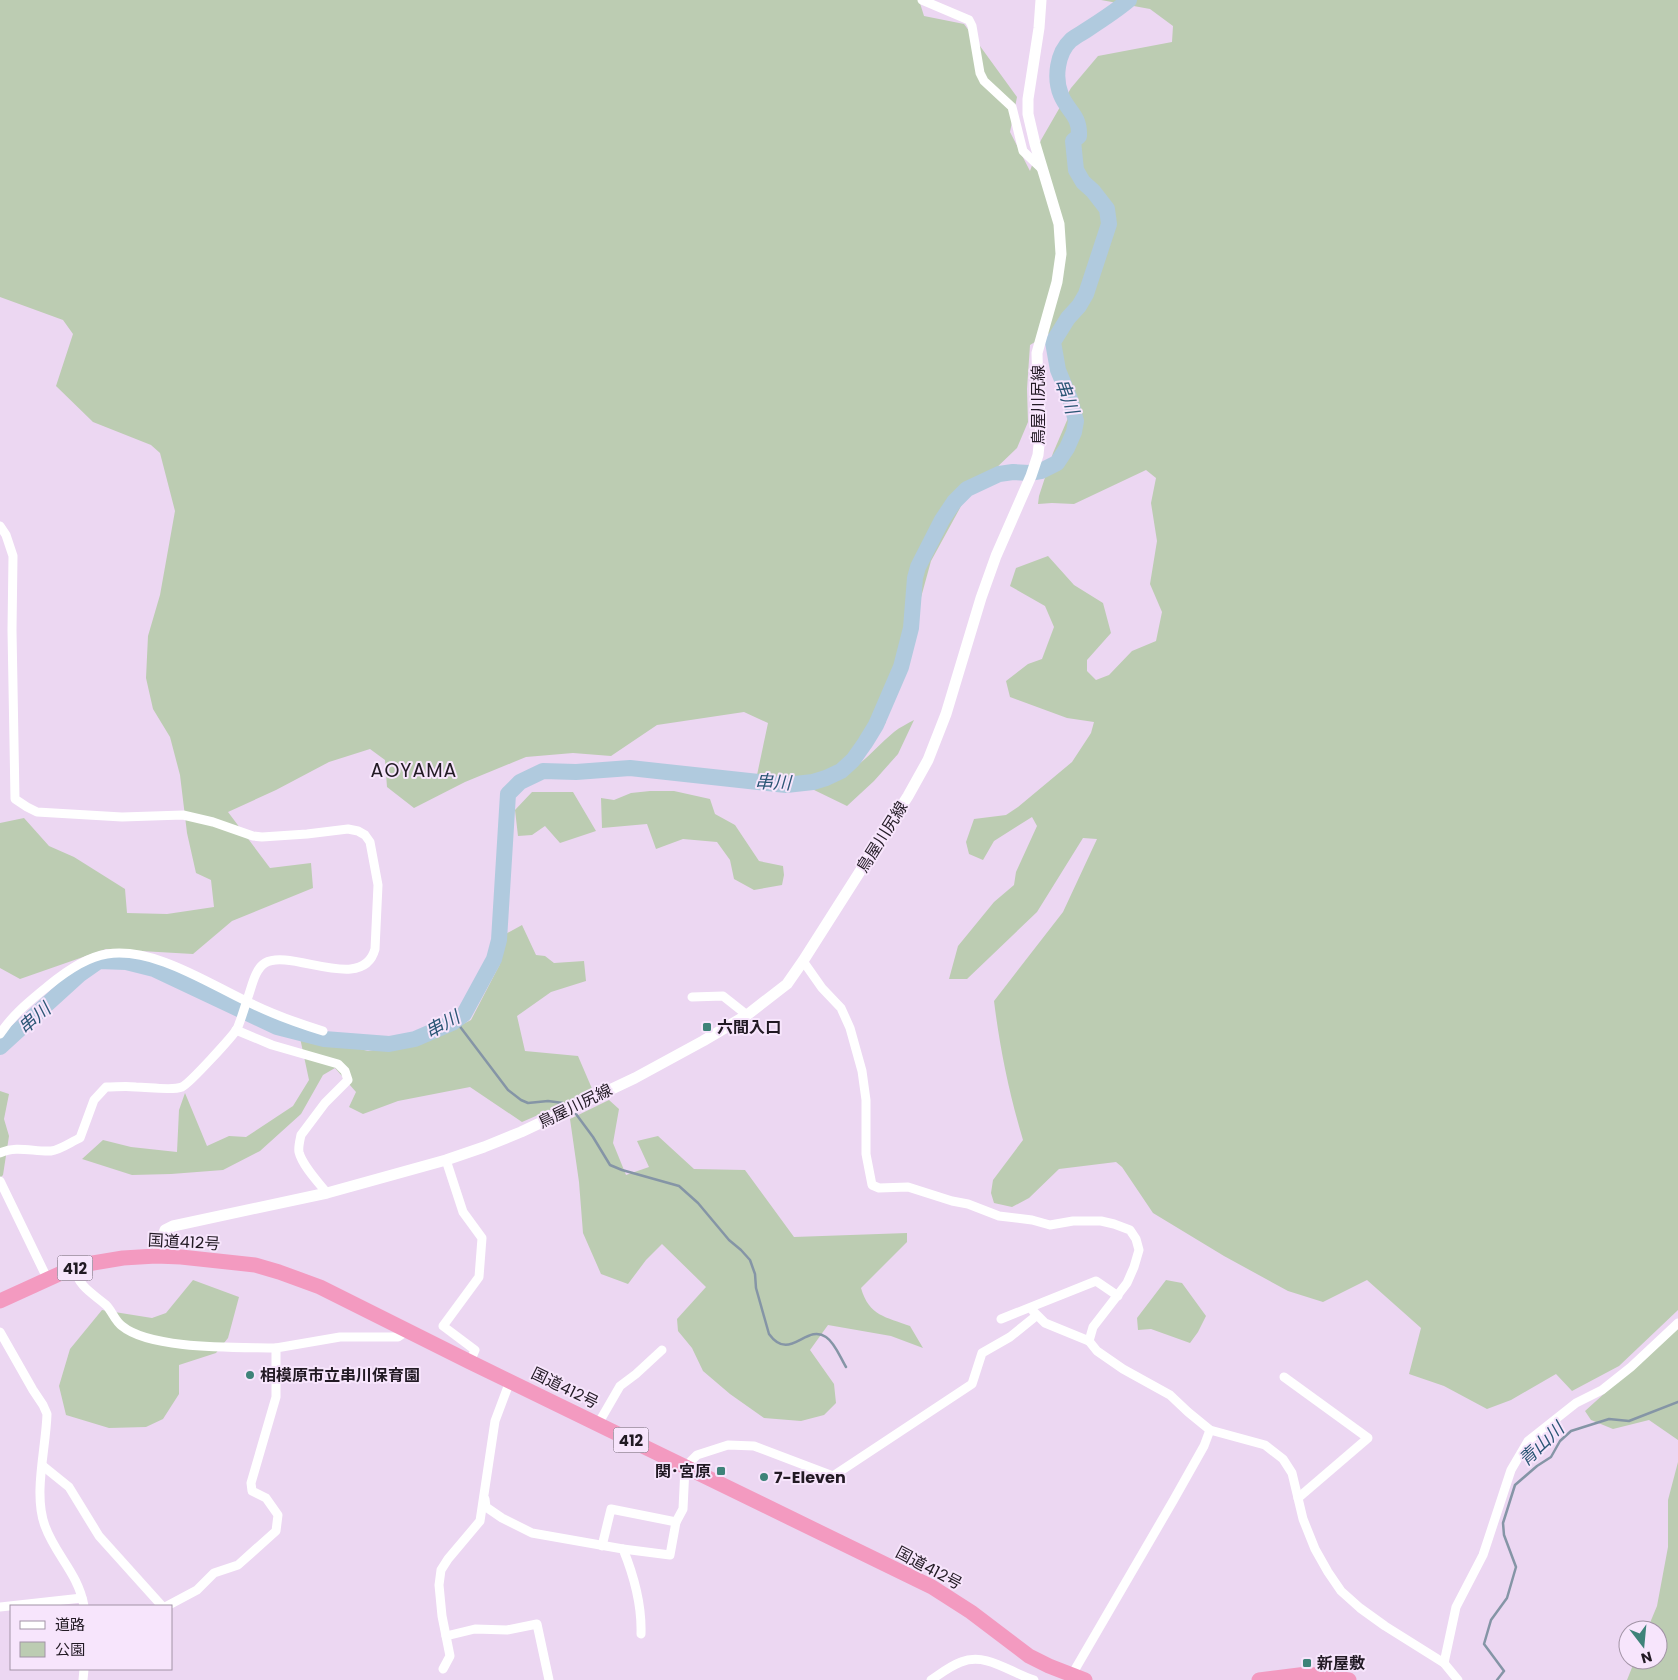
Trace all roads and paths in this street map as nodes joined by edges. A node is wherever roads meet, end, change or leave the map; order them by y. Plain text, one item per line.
1 (922, 0) edge
2 (1041, 0) edge
3 (1042, 169) junction
4 (0, 526) edge
5 (803, 961) junction
6 (692, 996) dead end
7 (245, 1002) junction
8 (747, 1015) junction
9 (237, 1027) junction
10 (323, 1031) dead end
11 (0, 1034) edge
12 (0, 1153) edge
13 (446, 1160) junction
14 (0, 1181) edge
15 (327, 1193) junction
16 (156, 1256) junction
17 (74, 1268) junction
18 (47, 1278) junction
19 (1118, 1296) junction
20 (0, 1301) edge
21 (1031, 1307) junction
22 (1036, 1316) junction
23 (1001, 1319) dead end
24 (1678, 1324) edge
25 (408, 1330) junction
26 (0, 1332) edge
27 (1089, 1341) junction
28 (276, 1348) junction
29 (662, 1350) dead end
30 (470, 1362) junction
31 (1284, 1377) dead end
32 (510, 1381) junction
33 (598, 1424) junction
34 (1210, 1430) junction
35 (43, 1466) junction
36 (685, 1467) junction
37 (484, 1494) junction
38 (1298, 1498) junction
39 (676, 1522) junction
40 (602, 1546) junction
41 (623, 1549) junction
42 (83, 1602) edge
43 (33, 1605) edge
44 (161, 1605) edge
45 (169, 1605) edge
46 (641, 1634) dead end
47 (446, 1636) junction
48 (1444, 1663) junction
49 (443, 1669) dead end
50 (1075, 1679) edge
51 (549, 1680) edge
52 (931, 1680) edge
53 (1034, 1680) edge
54 (1259, 1680) edge
55 (1349, 1680) edge
56 (1458, 1680) edge

1 - 3 street
2 - 3 main road, 鳥屋川尻線
3 - 5 main road, 鳥屋川尻線
4 - 7 street
5 - 8 main road, 鳥屋川尻線
5 - 19 street
6 - 8 street
7 - 9 street
7 - 10 street
7 - 11 street
8 - 13 main road, 鳥屋川尻線
9 - 12 street
9 - 15 street
13 - 15 main road, 鳥屋川尻線
13 - 30 street
14 - 18 street
15 - 16 main road, 鳥屋川尻線
16 - 17 highway, 国道412号 / 412
16 - 25 highway, 国道412号 / 412
17 - 18 highway, 国道412号 / 412
17 - 28 street
18 - 20 highway, 国道412号 / 412
19 - 21 street
19 - 27 street
21 - 22 street
21 - 23 street
22 - 27 street
22 - 36 street
24 - 48 street
25 - 28 street
25 - 30 highway, 国道412号 / 412
26 - 35 street
27 - 34 street
28 - 45 street
29 - 33 street
30 - 32 highway, 国道412号 / 412
31 - 38 street
32 - 33 highway, 国道412号 / 412
32 - 37 street
33 - 36 highway, 国道412号 / 412
34 - 38 street
34 - 50 street
35 - 42 street
35 - 44 street
36 - 39 street
36 - 50 highway, 国道412号 / 412
37 - 40 street
37 - 47 street
38 - 48 street
39 - 40 street
39 - 41 street
40 - 41 street
41 - 46 street
42 - 43 street
47 - 49 street
47 - 51 street
48 - 56 street
52 - 53 street
54 - 55 highway

